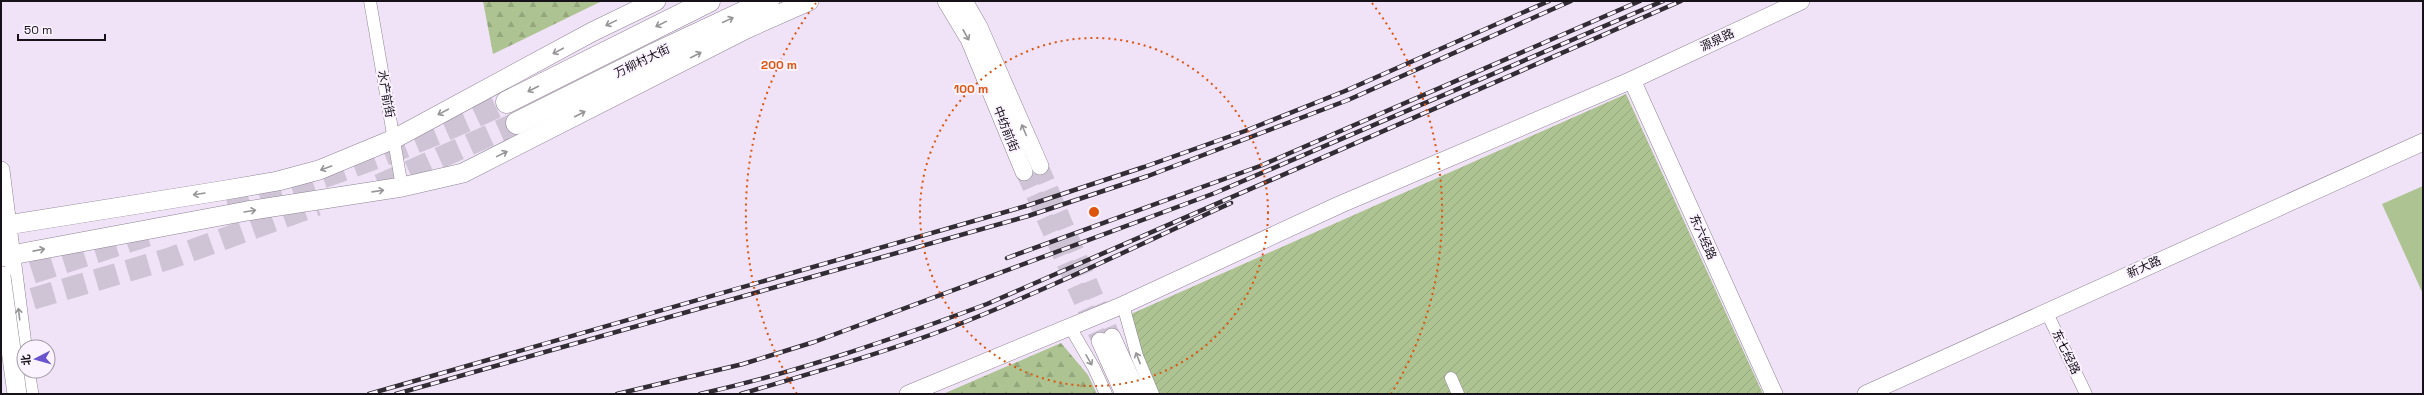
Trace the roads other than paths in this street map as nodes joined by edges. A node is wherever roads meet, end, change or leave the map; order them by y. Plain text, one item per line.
1 (370, 1) edge
2 (656, 1) edge
3 (709, 1) edge
4 (768, 1) edge
5 (946, 1) edge
6 (964, 1) edge
7 (1801, 1) edge
8 (806, 2) edge
9 (1632, 80) junction
10 (507, 102) tunnel mouth
11 (517, 123) tunnel mouth
12 (394, 139) junction
13 (2423, 142) edge
14 (1040, 166) tunnel mouth
15 (1, 170) edge
16 (1024, 172) tunnel mouth
17 (402, 188) junction
18 (5, 226) edge
19 (6, 256) edge
20 (1, 276) edge
21 (1122, 305) junction
22 (2046, 311) junction
23 (1070, 327) junction
24 (22, 339) edge
25 (1, 350) edge
26 (16, 350) edge
27 (1451, 378) dead end
28 (27, 379) edge
29 (17, 394) edge
30 (30, 394) edge
31 (908, 394) edge
32 (1106, 394) edge
33 (1124, 394) edge
34 (1138, 394) edge
35 (1153, 394) edge
36 (1458, 394) edge
37 (1774, 394) edge
38 (1866, 394) edge
39 (2086, 394) edge

1 - 12 street, 水产前街
2 -> 12 main road
3 -> 10 highway, 万柳村大街
11 -> 4 highway, 万柳村大街
5 -> 16 street, 中纺前街
14 -> 6 street
7 - 9 street, 源泉路
17 -> 8 main road
9 - 21 street, 源泉路
9 - 37 street, 东六经路
12 - 17 street, 水产前街
12 -> 18 main road
13 - 22 street, 新大路
15 - 18 street
19 -> 17 main road
18 - 19 street
24 -> 19 street
20 - 29 main road, bridge
21 - 23 street, 源泉路
35 -> 21 street
22 - 38 street, 新大路
22 - 39 street, 东七经路
23 - 31 street, 源泉路
23 -> 32 street
25 - 26 street
27 - 36 street
28 - 30 street
33 - 34 street

